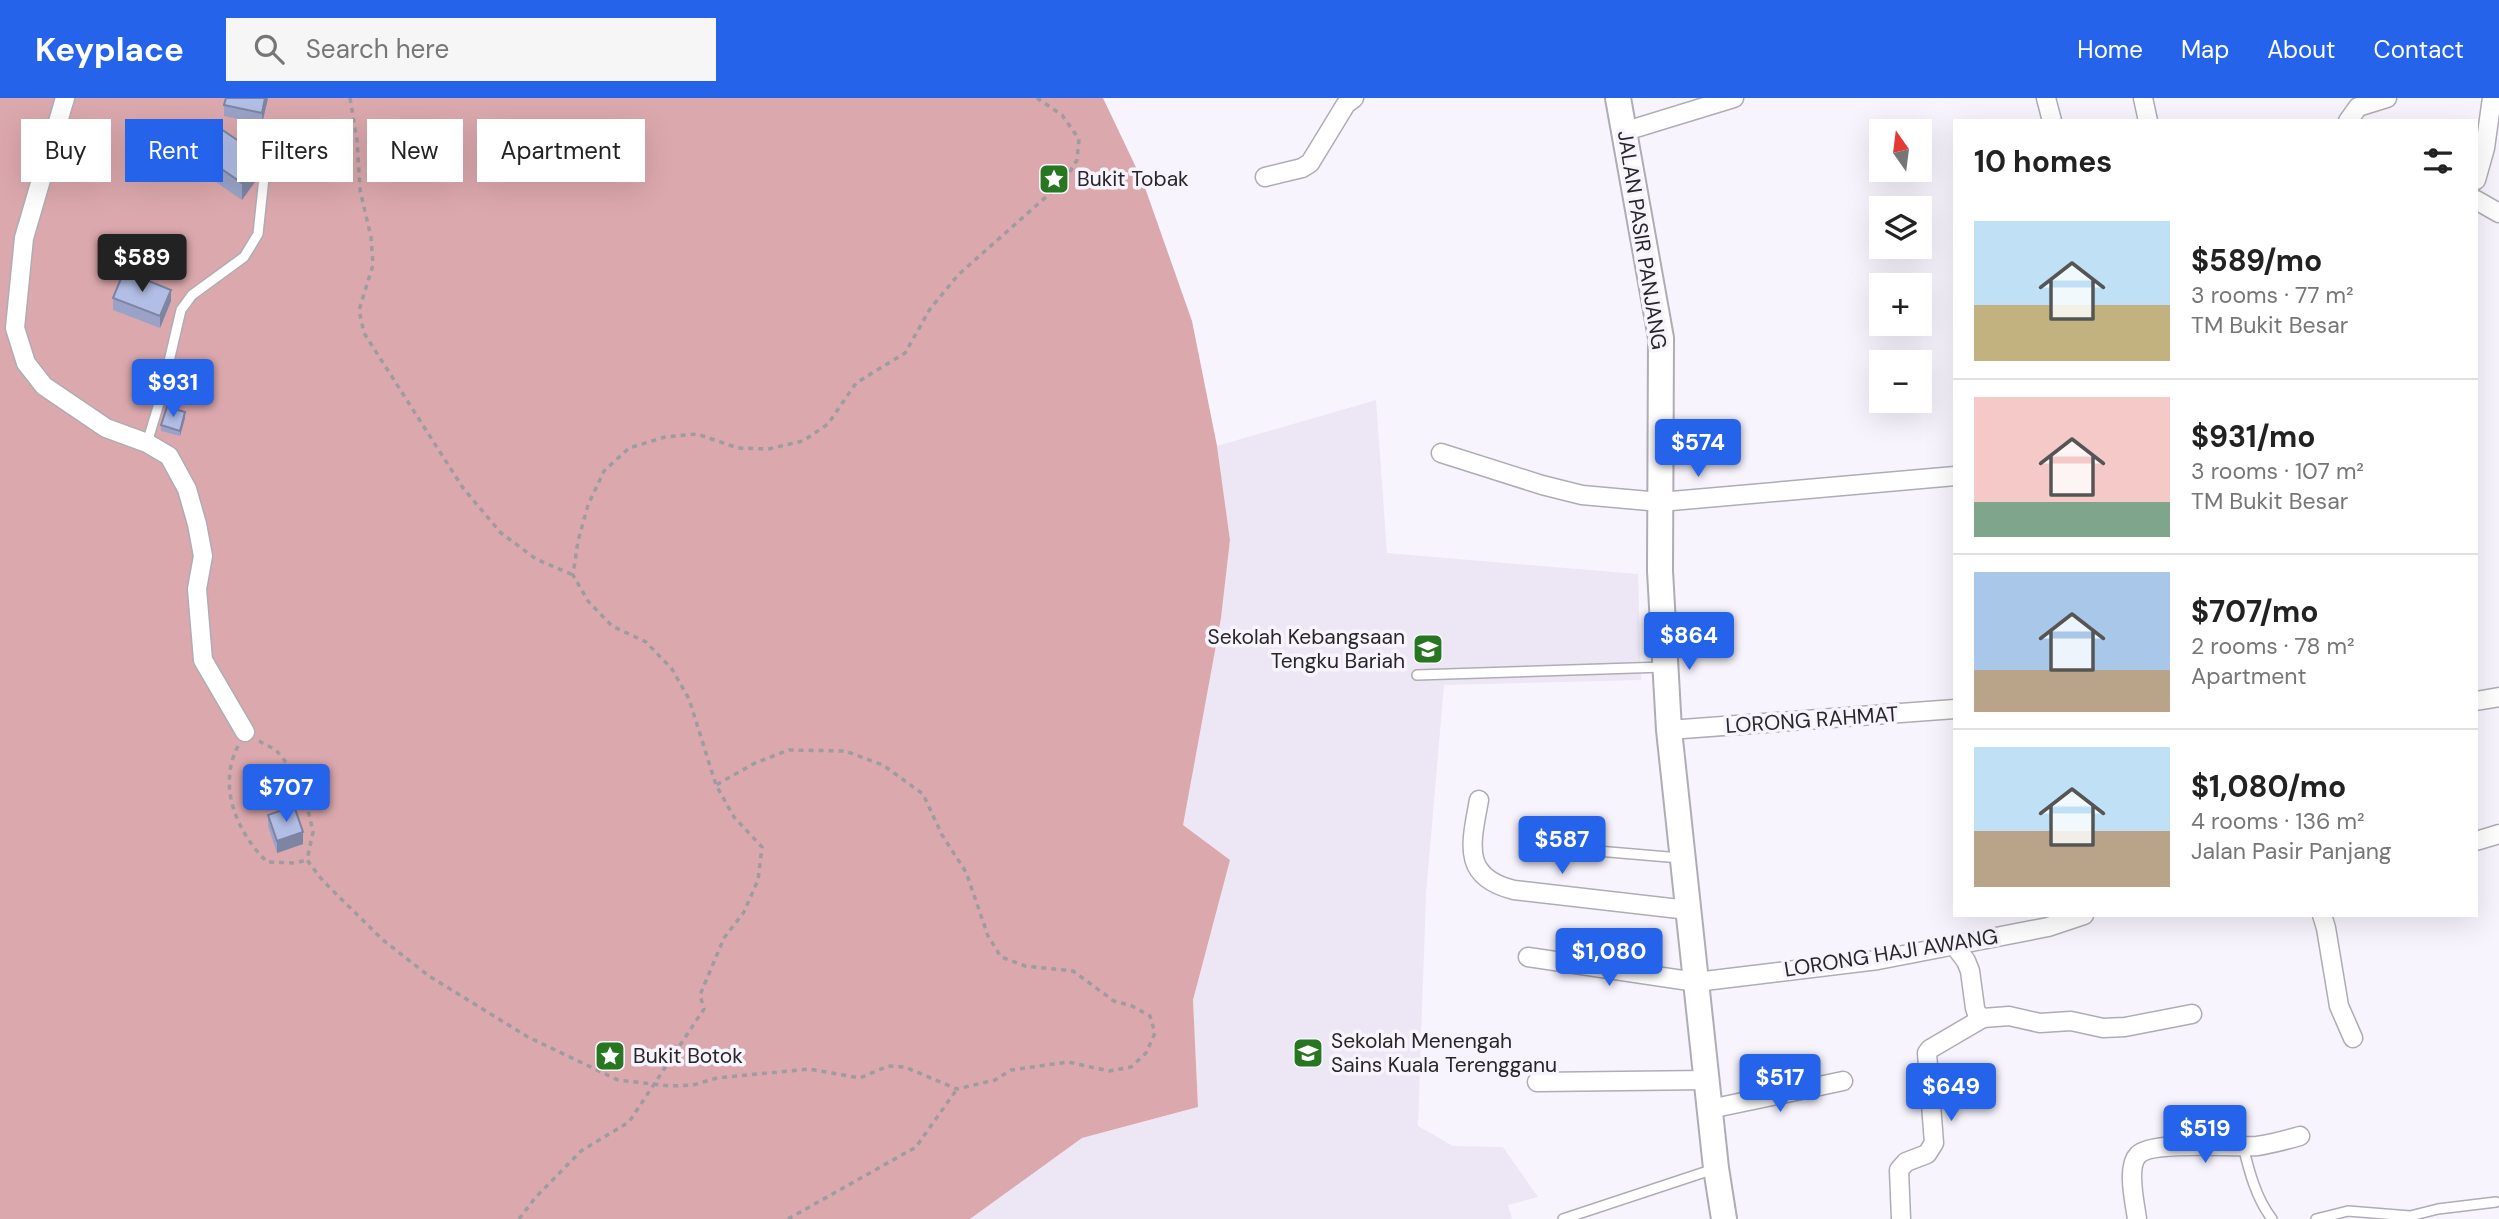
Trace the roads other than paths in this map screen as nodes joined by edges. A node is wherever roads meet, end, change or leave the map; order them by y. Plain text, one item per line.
1 (65, 98) edge
2 (1354, 98) edge
3 (1618, 98) edge
4 (1734, 98) edge
5 (2046, 98) edge
6 (2143, 98) edge
7 (2387, 98) edge
8 (2492, 98) edge
9 (2051, 119) edge
10 (2148, 119) edge
11 (2349, 119) edge
12 (1626, 131) junction
13 (2478, 172) edge
14 (1265, 177) dead end
15 (264, 182) edge
16 (2478, 201) edge
17 (2499, 213) edge
18 (147, 443) junction
19 (1441, 453) dead end
20 (1953, 476) edge
21 (1660, 502) junction
22 (1666, 667) junction
23 (1418, 675) dead end
24 (2499, 697) edge
25 (2478, 701) edge
26 (1953, 709) edge
27 (1669, 730) junction
28 (245, 732) road end
29 (1479, 800) dead end
30 (2499, 834) edge
31 (2478, 840) edge
32 (1574, 849) dead end
33 (1682, 858) junction
34 (1688, 910) junction
35 (2078, 917) edge
36 (2323, 917) edge
37 (1954, 945) junction
38 (1528, 957) dead end
39 (1696, 982) junction
40 (2192, 1014) dead end
41 (1983, 1018) junction
42 (2353, 1038) dead end
43 (1707, 1080) junction
44 (1843, 1081) dead end
45 (1537, 1082) dead end
46 (1710, 1109) junction
47 (2300, 1136) dead end
48 (2243, 1146) junction
49 (1716, 1168) junction
50 (2496, 1202) dead end
51 (1563, 1219) edge
52 (1724, 1219) edge
53 (1900, 1219) edge
54 (2137, 1219) edge
55 (2272, 1219) edge
56 (2316, 1219) edge

1 - 18 street
2 - 14 street
3 - 12 main road, JALAN PASIR PANJANG
4 - 12 street
5 - 9 street
6 - 10 street
7 - 11 street
8 - 13 street
12 - 21 main road, JALAN PASIR PANJANG
15 - 18 lane
16 - 17 street
18 - 28 street
19 - 21 street
20 - 21 street
21 - 22 main road, JALAN PASIR PANJANG
22 - 23 lane
22 - 27 main road, JALAN PASIR PANJANG
24 - 25 street
26 - 27 street, LORONG RAHMAT
27 - 33 main road, JALAN PASIR PANJANG
29 - 34 street
30 - 31 street
32 - 33 lane
33 - 34 main road, JALAN PASIR PANJANG
34 - 39 main road, JALAN PASIR PANJANG
35 - 37 street, LORONG HAJI AWANG
36 - 42 street
37 - 39 street, LORONG HAJI AWANG
37 - 41 street
38 - 39 street, LORONG HAJI AWANG
39 - 43 main road, JALAN PASIR PANJANG
40 - 41 street
41 - 53 street
43 - 45 street
43 - 46 main road, JALAN PASIR PANJANG
44 - 46 street
46 - 49 main road, JALAN PASIR PANJANG
47 - 48 street
48 - 54 street
48 - 55 lane
49 - 51 lane
49 - 52 main road, JALAN PASIR PANJANG
50 - 56 lane

